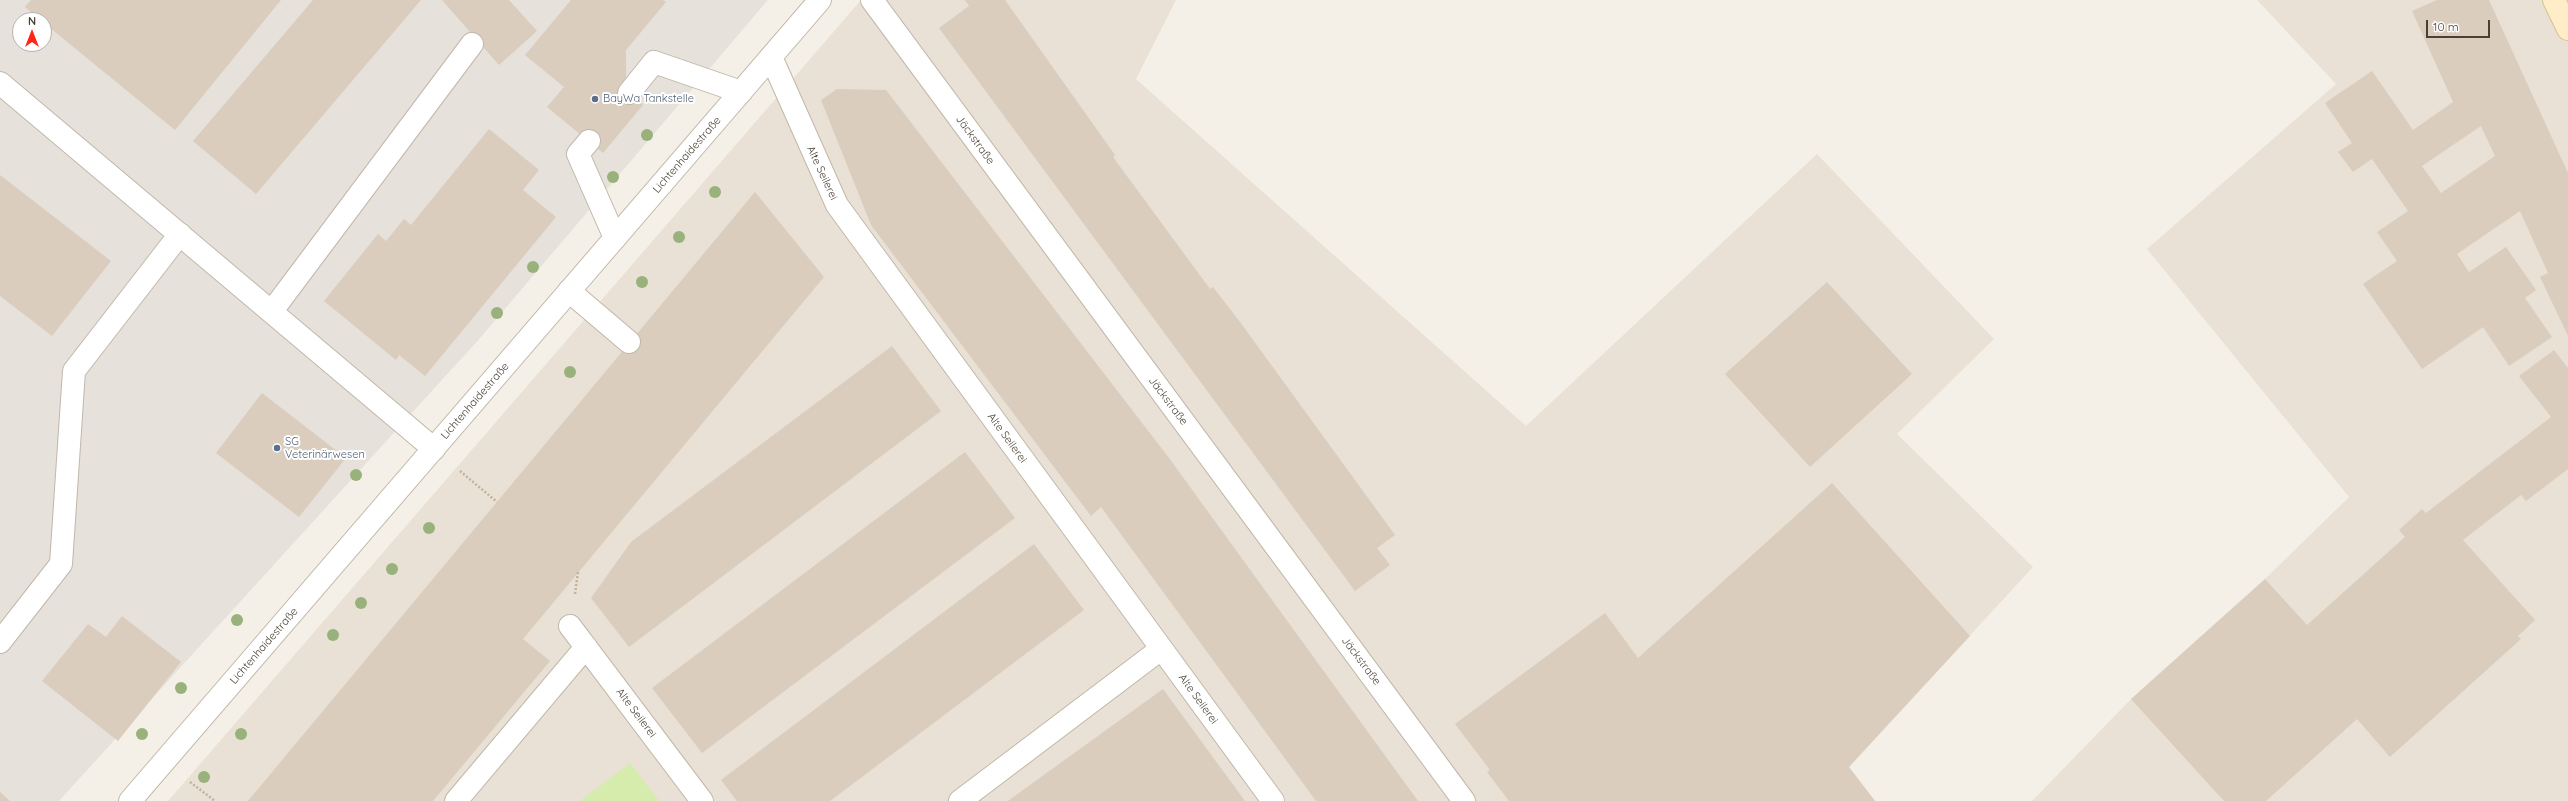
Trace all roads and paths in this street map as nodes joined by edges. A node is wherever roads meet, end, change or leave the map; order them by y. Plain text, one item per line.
1 (820, 0) edge
2 (872, 0) edge
3 (2554, 0) edge
4 (2568, 29) edge
5 (472, 44) dead end
6 (771, 57) junction
7 (0, 83) edge
8 (741, 92) junction
9 (629, 93) dead end
10 (589, 141) dead end
11 (180, 234) junction
12 (616, 238) junction
13 (569, 291) junction
14 (272, 311) junction
15 (629, 342) dead end
16 (434, 448) junction
17 (497, 502) dead end
18 (570, 626) dead end
19 (0, 642) edge
20 (586, 647) junction
21 (1161, 649) junction
22 (130, 801) edge
23 (456, 801) edge
24 (702, 801) edge
25 (960, 801) edge
26 (1272, 801) edge
27 (1464, 801) edge

1 - 6 street, Lichtenhaidestraße
2 - 27 street, Jäckstraße
3 - 4 main road
5 - 14 street
6 - 8 street, Lichtenhaidestraße
6 - 21 street, Alte Seilerei
7 - 11 street
8 - 9 street
8 - 12 street, Lichtenhaidestraße
10 - 12 street
11 - 14 street
11 - 19 street
12 - 13 street, Lichtenhaidestraße
13 - 15 street
13 - 16 street, Lichtenhaidestraße
14 - 16 street
16 - 17 path
16 - 22 street, Lichtenhaidestraße
18 - 20 street, Alte Seilerei
20 - 23 street
20 - 24 street, Alte Seilerei
21 - 25 street
21 - 26 street, Alte Seilerei

